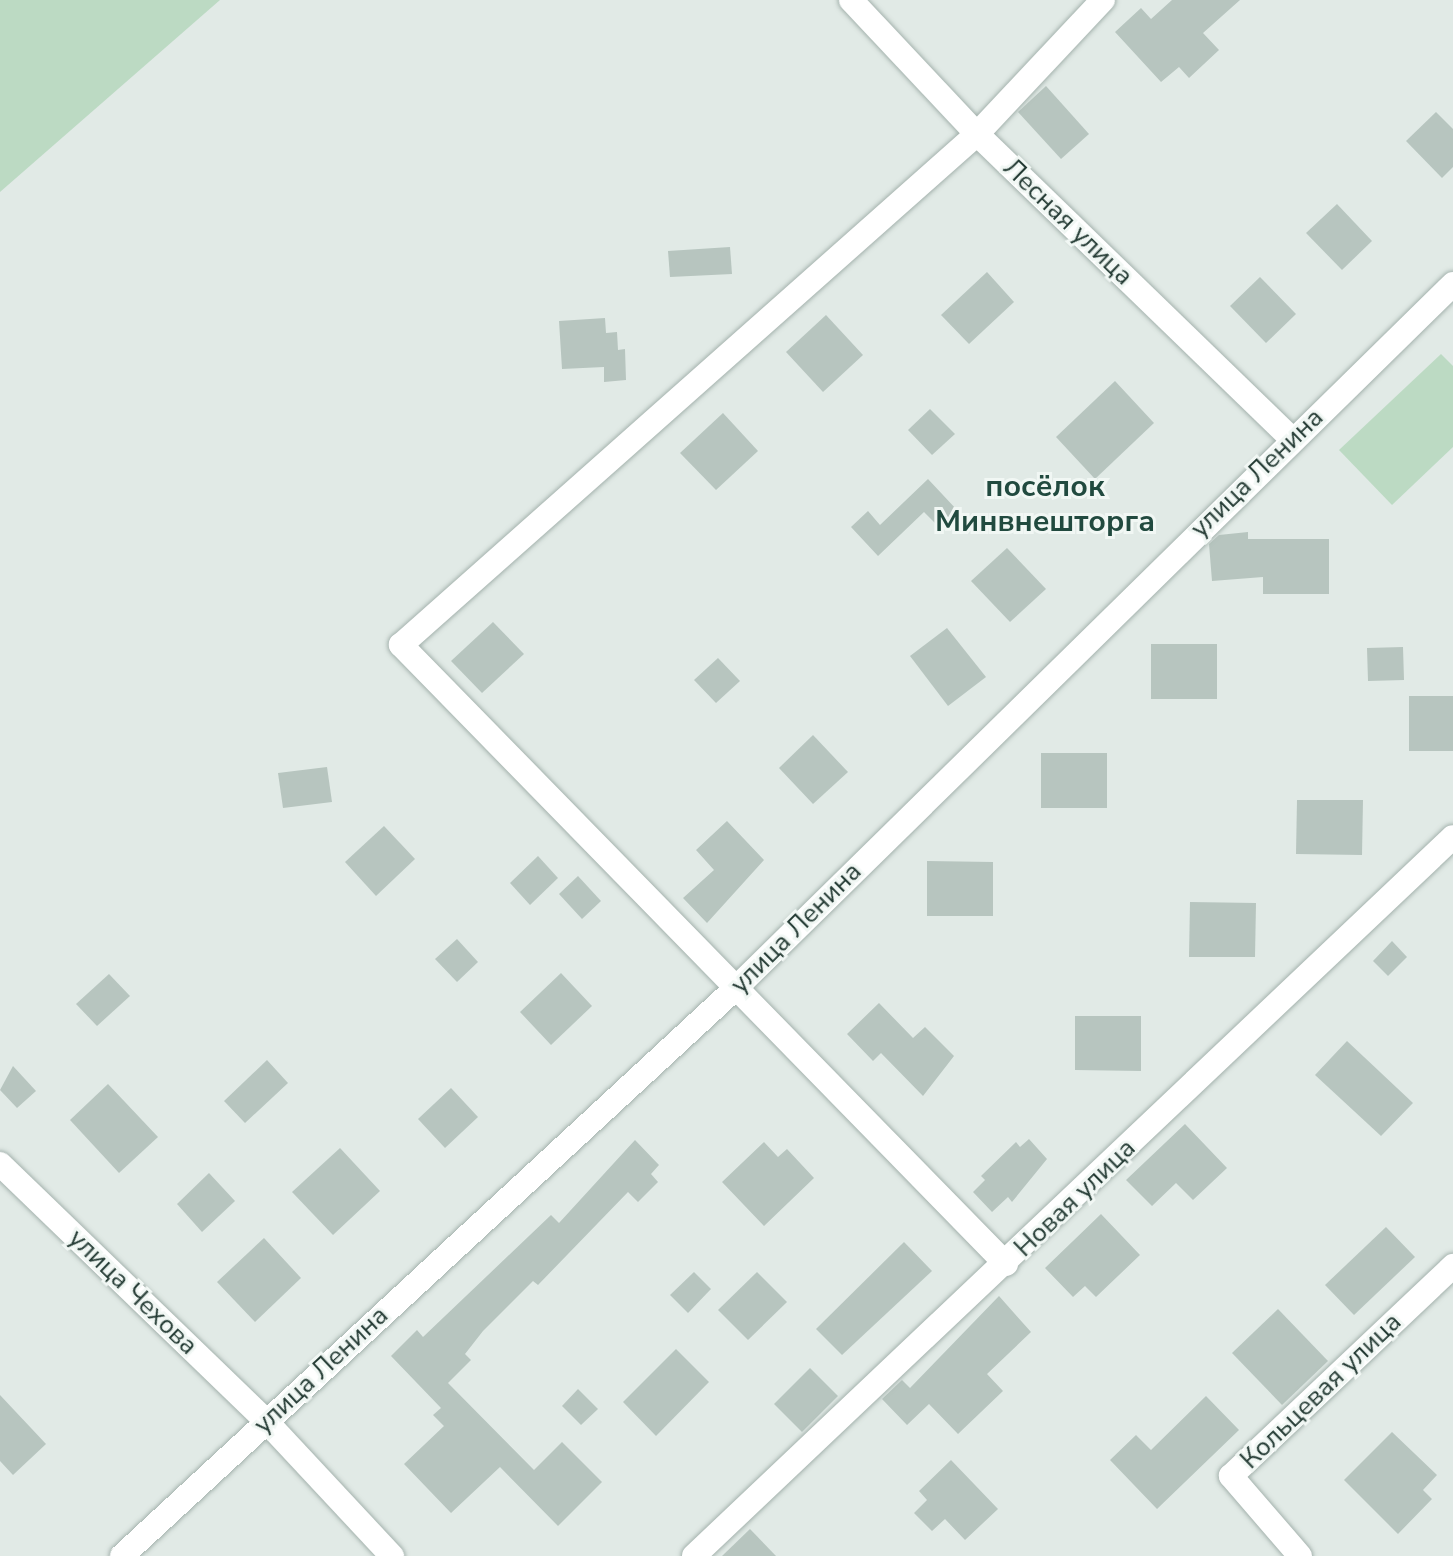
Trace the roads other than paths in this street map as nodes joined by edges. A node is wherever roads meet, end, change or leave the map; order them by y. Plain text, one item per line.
1 (851, 0) edge
2 (1103, 0) edge
3 (977, 134) junction
4 (1453, 284) edge
5 (1291, 438) junction
6 (1453, 837) edge
7 (738, 986) junction
8 (0, 1164) edge
9 (1006, 1264) junction
10 (1453, 1266) edge
11 (266, 1421) junction
12 (122, 1556) edge
13 (392, 1556) edge
14 (694, 1556) edge
15 (1300, 1556) edge

1 - 3 street, Лесная улица
2 - 3 street
3 - 5 street, Лесная улица
3 - 7 street
4 - 5 street, улица Ленина
5 - 7 street, улица Ленина
6 - 9 street, Новая улица
7 - 9 street
7 - 11 street, улица Ленина
8 - 11 street, улица Чехова
9 - 14 street, Новая улица
10 - 15 street, Кольцевая улица
11 - 12 street, улица Ленина
11 - 13 street, улица Чехова

